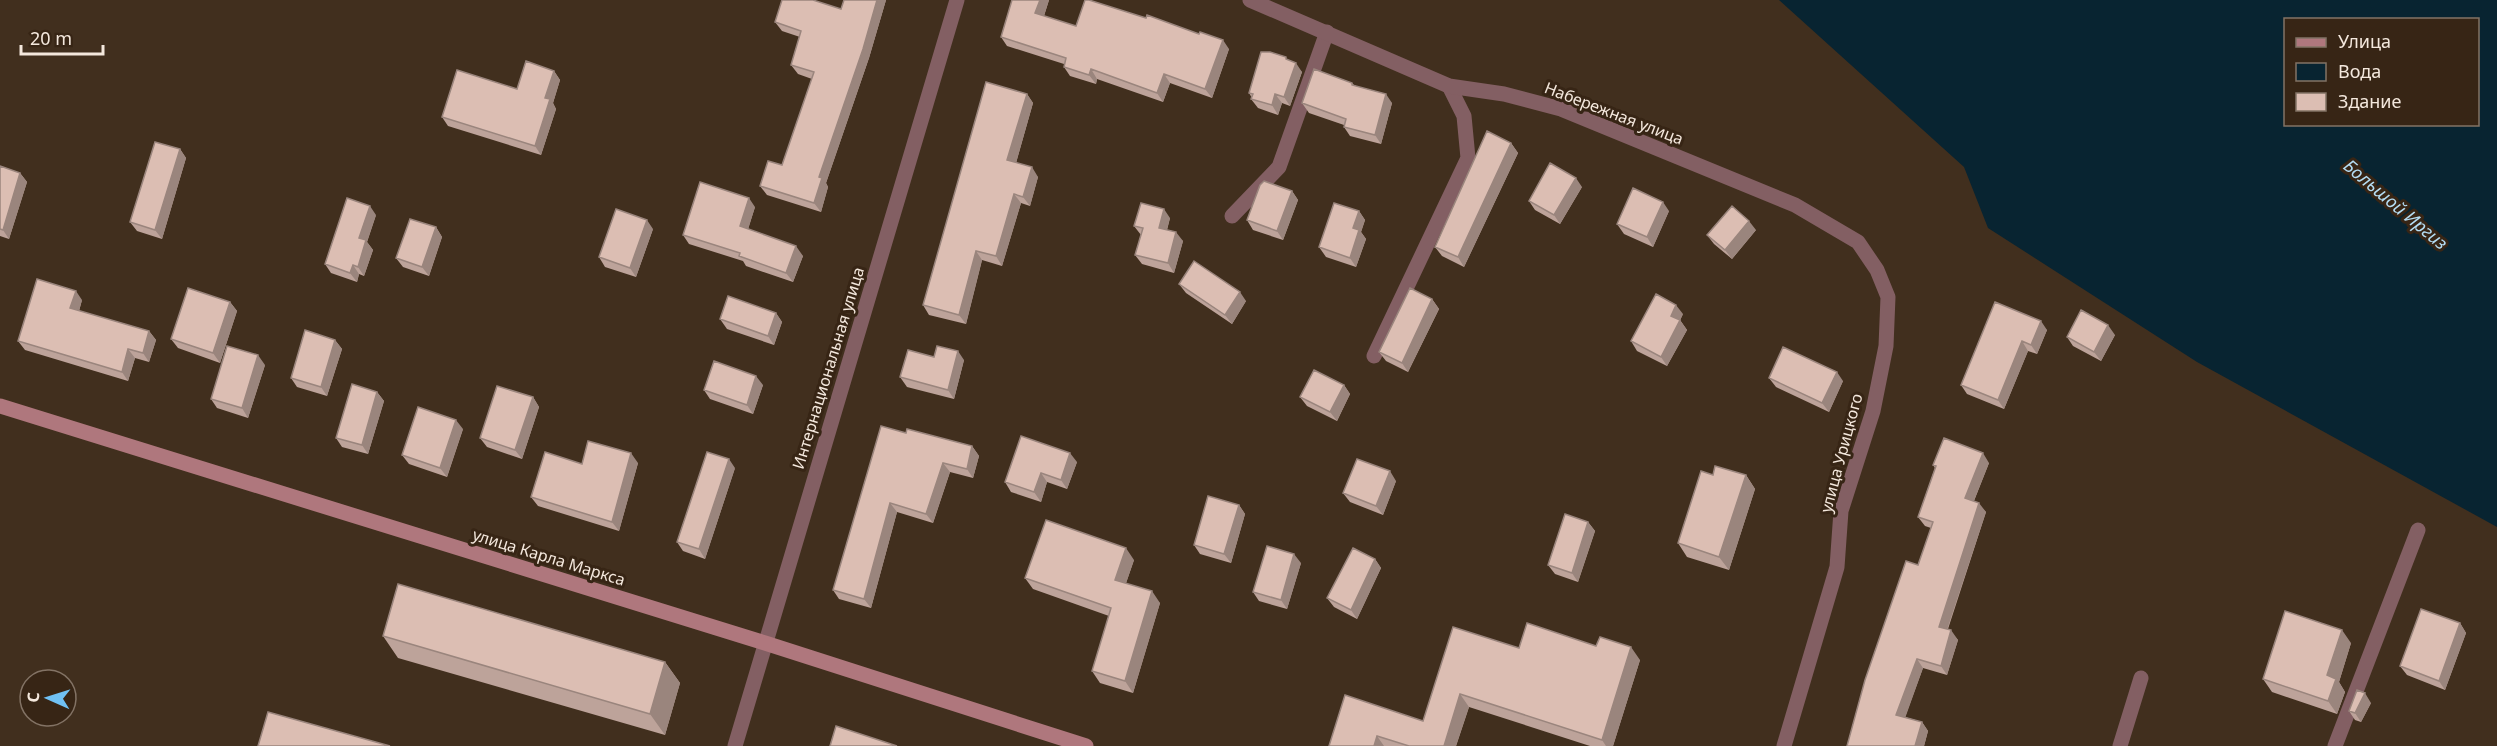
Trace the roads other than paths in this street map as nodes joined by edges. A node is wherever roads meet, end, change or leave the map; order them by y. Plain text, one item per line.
1 (957, 0) edge
2 (1250, 0) edge
3 (1327, 32) junction
4 (1449, 86) junction
5 (1232, 216) dead end
6 (1858, 242) joint
7 (1374, 356) dead end
8 (0, 406) edge
9 (2418, 530) dead end
10 (765, 643) junction
11 (2141, 678) dead end
12 (735, 746) edge
13 (1086, 746) edge
14 (1784, 746) edge
15 (2120, 746) edge
16 (2336, 746) edge

1 - 10 street, Интернациональная улица
2 - 3 street, Набережная улица
3 - 4 street, Набережная улица
3 - 5 street
4 - 6 street, Набережная улица
4 - 7 street
6 - 14 street, улица Урицкого
8 - 10 main road, улица Карла Маркса
9 - 16 street
10 - 12 street, Интернациональная улица
10 - 13 main road, улица Карла Маркса
11 - 15 street

